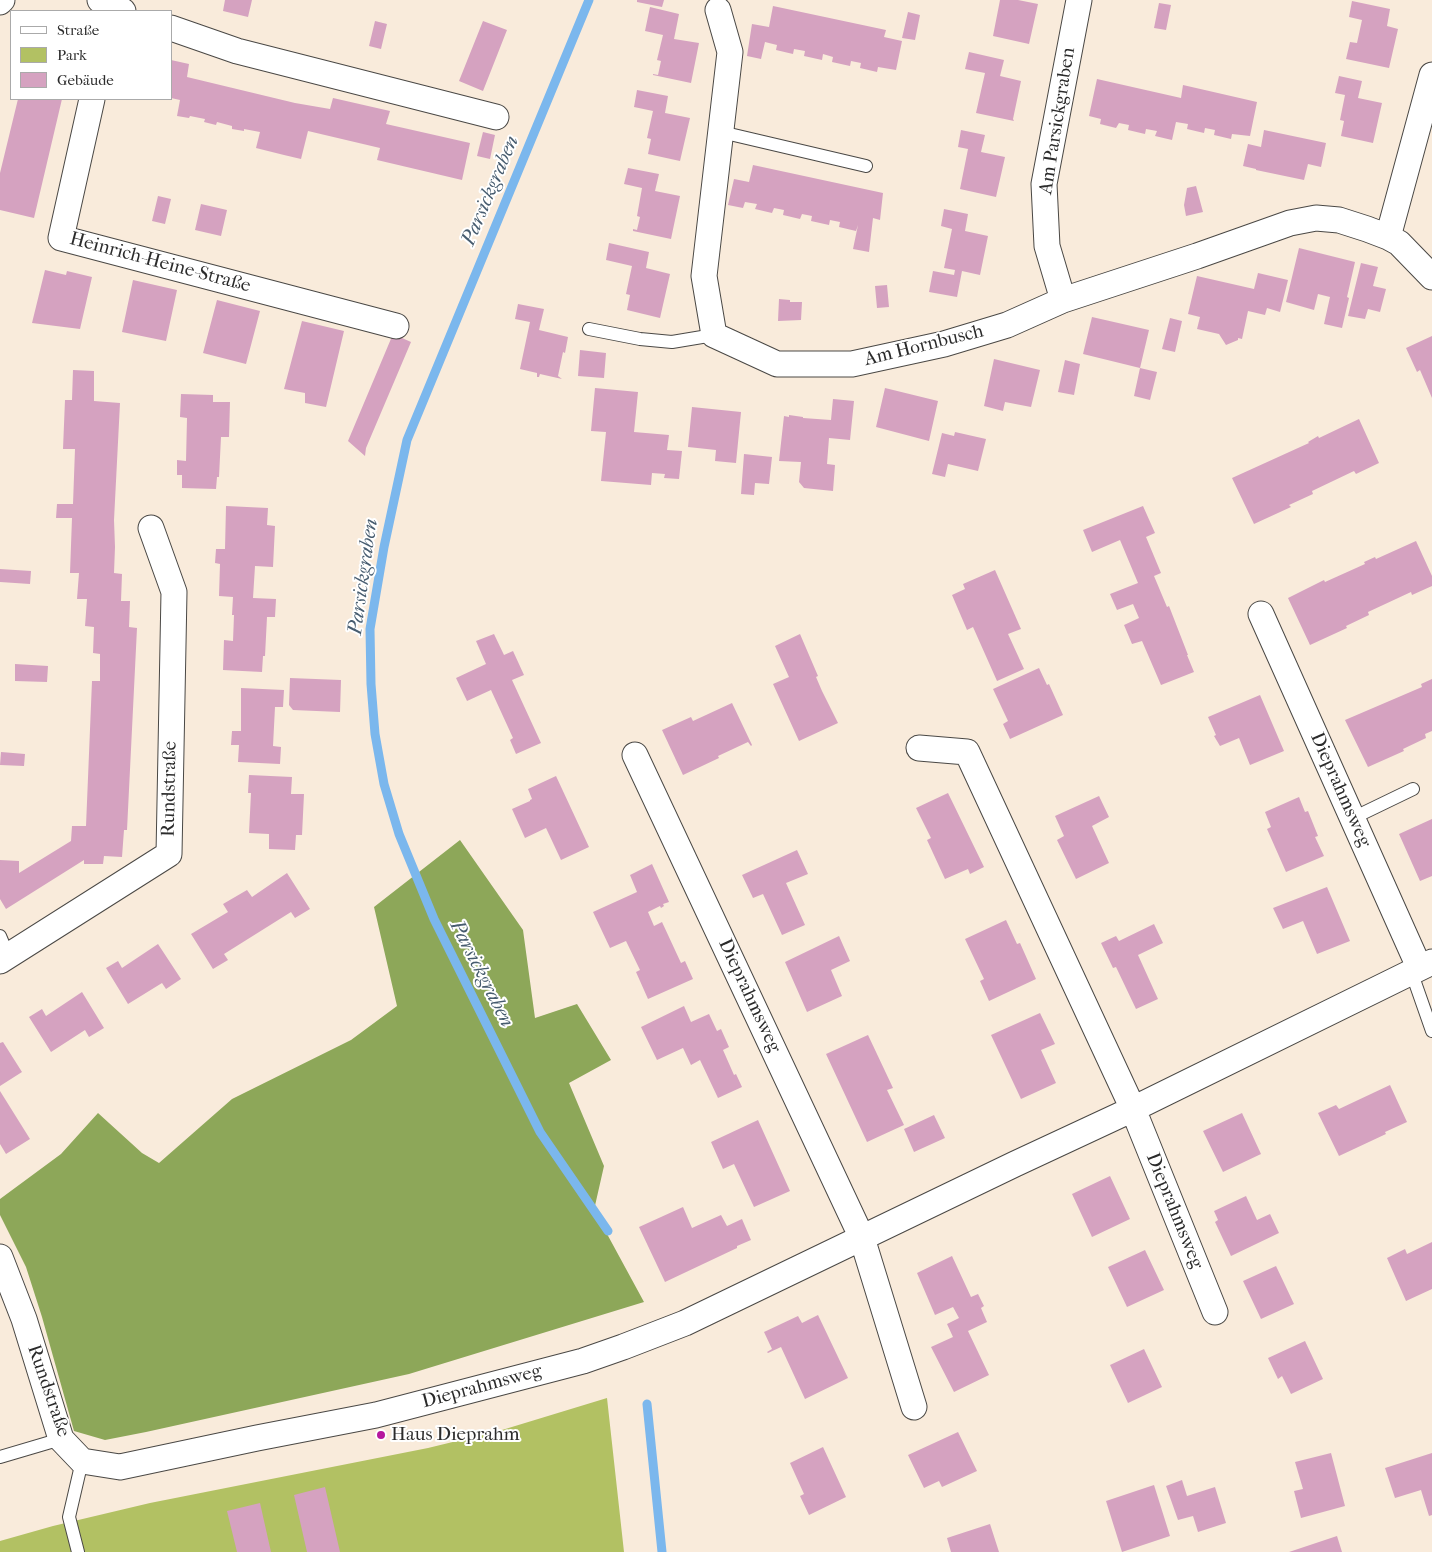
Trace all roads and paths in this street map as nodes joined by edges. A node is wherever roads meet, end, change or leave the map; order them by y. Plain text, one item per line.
1 (1078, 0) edge
2 (721, 5) edge
3 (172, 28) edge
4 (1432, 75) edge
5 (92, 100) edge
6 (496, 118) dead end
7 (721, 132) junction
8 (866, 166) dead end
9 (1388, 237) junction
10 (1432, 277) edge
11 (1063, 300) junction
12 (396, 326) dead end
13 (589, 329) dead end
14 (714, 335) junction
15 (151, 528) dead end
16 (1261, 614) dead end
17 (919, 748) dead end
18 (635, 755) dead end
19 (1413, 789) dead end
20 (1353, 818) junction
21 (3, 951) edge
22 (1421, 967) edge
23 (1432, 1032) edge
24 (1133, 1109) junction
25 (862, 1238) junction
26 (0, 1257) edge
27 (1215, 1312) dead end
28 (914, 1407) dead end
29 (60, 1439) junction
30 (0, 1457) edge
31 (82, 1461) junction
32 (78, 1552) edge

1 - 11 street, Am Parsickgraben
2 - 7 street
3 - 6 street
4 - 9 street
5 - 12 street, Heinrich-Heine-Straße
7 - 8 lane
7 - 14 street
9 - 10 street, Am Hornbusch
9 - 11 street, Am Hornbusch
11 - 14 street, Am Hornbusch
13 - 14 lane
15 - 21 street, Rundstraße
16 - 20 street, Dieprahmsweg
17 - 24 street, Dieprahmsweg
18 - 25 street, Dieprahmsweg
19 - 20 lane
20 - 22 street, Dieprahmsweg
22 - 23 lane
22 - 24 street, Dieprahmsweg
24 - 25 street, Dieprahmsweg
24 - 27 street, Dieprahmsweg
25 - 28 street, Dieprahmsweg
25 - 31 street, Dieprahmsweg
26 - 29 street, Rundstraße
29 - 30 lane
29 - 31 street, Rundstraße
31 - 32 lane

